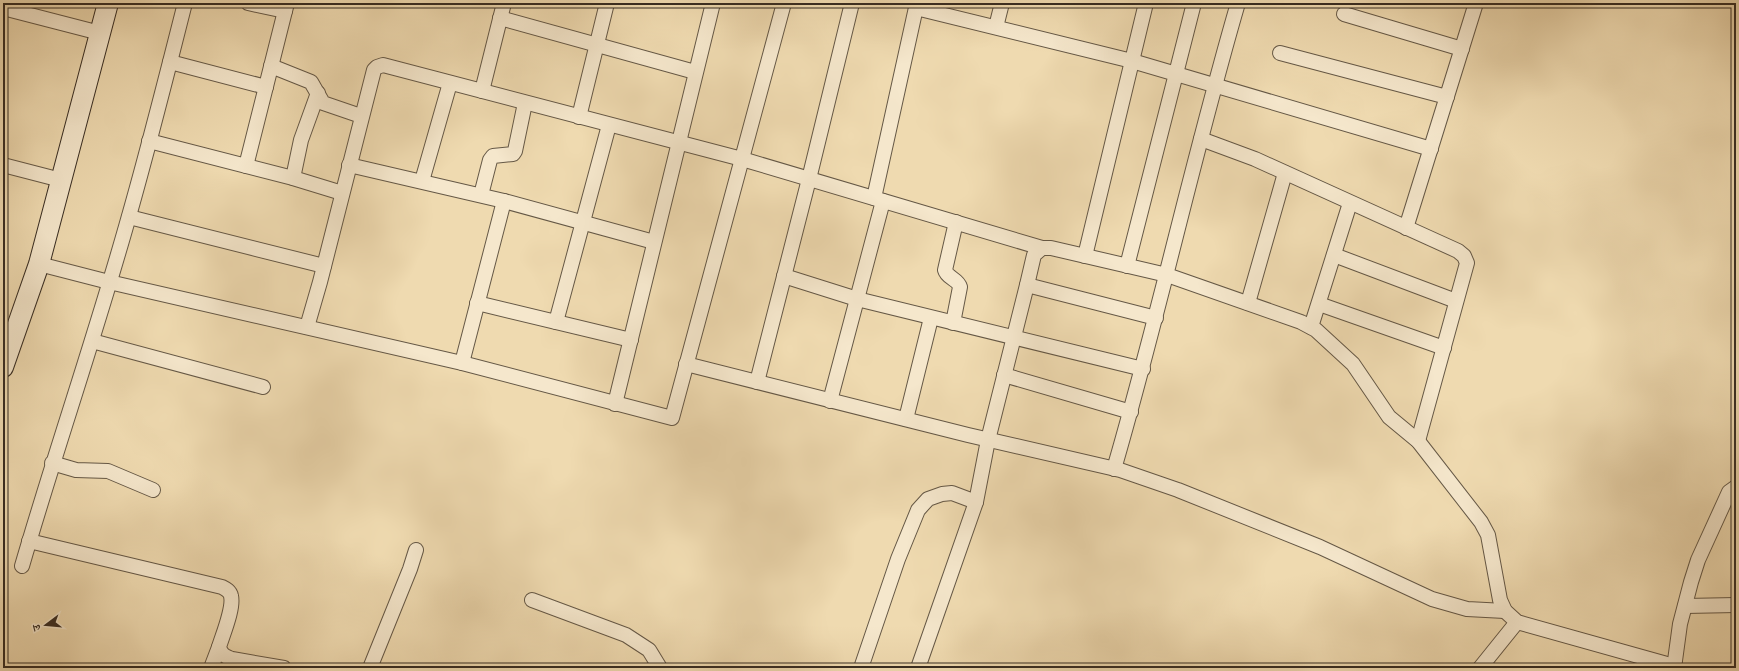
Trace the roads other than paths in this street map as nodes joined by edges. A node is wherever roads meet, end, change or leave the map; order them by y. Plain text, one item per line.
1 (108, 3) edge
2 (185, 3) edge
3 (248, 3) edge
4 (504, 3) edge
5 (607, 3) edge
6 (713, 3) edge
7 (784, 3) edge
8 (852, 3) edge
9 (1002, 3) edge
10 (1194, 3) edge
11 (1238, 3) edge
12 (1476, 3) edge
13 (1143, 4) edge
14 (916, 5) edge
15 (5, 6) edge
16 (286, 7) edge
17 (1344, 14) dead end
18 (500, 18) junction
19 (996, 27) junction
20 (100, 33) junction
21 (597, 44) junction
22 (1462, 48) junction
23 (1280, 53) dead end
24 (1132, 61) junction
25 (170, 62) junction
26 (271, 66) junction
27 (695, 72) junction
28 (1176, 74) junction
29 (450, 83) junction
30 (1214, 86) junction
31 (266, 87) junction
32 (482, 92) junction
33 (318, 93) junction
34 (1447, 98) junction
35 (525, 103) junction
36 (361, 116) junction
37 (579, 117) junction
38 (609, 125) junction
39 (1201, 139) junction
40 (149, 141) junction
41 (678, 143) junction
42 (1431, 149) junction
43 (742, 159) junction
44 (3, 165) edge
45 (349, 165) junction
46 (246, 166) junction
47 (1285, 173) junction
48 (293, 178) junction
49 (809, 179) junction
50 (61, 180) junction
51 (422, 181) junction
52 (342, 193) junction
53 (481, 195) junction
54 (878, 199) junction
55 (504, 201) junction
56 (1350, 203) junction
57 (129, 217) junction
58 (583, 222) junction
59 (956, 222) junction
60 (1406, 228) junction
61 (654, 242) junction
62 (1042, 248) junction
63 (1334, 255) junction
64 (1085, 256) junction
65 (39, 264) junction
66 (324, 266) junction
67 (1127, 266) junction
68 (1167, 275) junction
69 (784, 276) junction
70 (109, 282) junction
71 (1027, 285) junction
72 (857, 299) junction
73 (1456, 301) junction
74 (477, 303) junction
75 (1248, 303) junction
76 (1318, 304) junction
77 (931, 318) junction
78 (1156, 318) junction
79 (556, 322) junction
80 (954, 323) junction
81 (307, 327) junction
82 (1311, 327) junction
83 (1013, 338) junction
84 (631, 340) junction
85 (92, 341) junction
86 (1444, 348) junction
87 (462, 363) junction
88 (686, 364) junction
89 (3, 367) edge
90 (1143, 369) junction
91 (1004, 375) junction
92 (757, 382) junction
93 (263, 387) dead end
94 (830, 401) junction
95 (615, 404) junction
96 (1131, 412) junction
97 (906, 420) junction
98 (988, 440) junction
99 (1418, 441) junction
100 (52, 463) junction
101 (1114, 469) junction
102 (1736, 487) edge
103 (152, 490) dead end
104 (976, 502) junction
105 (29, 541) junction
106 (416, 550) dead end
107 (22, 566) dead end
108 (532, 600) dead end
109 (1736, 605) edge
110 (1685, 606) junction
111 (1506, 611) junction
112 (1517, 622) junction
113 (219, 647) junction
114 (1643, 663) edge
115 (1674, 667) edge
116 (211, 668) edge
117 (284, 668) edge
118 (370, 668) edge
119 (660, 668) edge
120 (861, 668) edge
121 (918, 668) edge
122 (1480, 668) edge

1 - 20 street
2 - 25 street
3 - 16 street
4 - 18 street
5 - 21 street
6 - 27 street
7 - 43 street
8 - 49 street
9 - 19 street
10 - 28 street
11 - 30 street
12 - 22 street
13 - 24 street
14 - 19 street
14 - 54 street
15 - 20 street
16 - 26 street
17 - 22 street
18 - 21 street
18 - 32 street
19 - 24 street
20 - 50 street
21 - 27 street
21 - 37 street
22 - 34 street
23 - 34 street
24 - 28 street
24 - 64 street
25 - 31 street
25 - 40 street
26 - 31 street
26 - 33 street
27 - 41 street
28 - 30 street
28 - 67 street
29 - 32 street
29 - 36 street
29 - 51 street
30 - 39 street
30 - 42 street
31 - 46 street
32 - 35 street
33 - 36 street
33 - 48 street
34 - 42 street
35 - 37 street
35 - 53 street
36 - 45 street
37 - 38 street
38 - 41 street
38 - 58 street
39 - 47 street
39 - 68 street
40 - 46 street
40 - 57 street
41 - 43 street
41 - 61 street
42 - 60 street
43 - 49 street
43 - 88 street
44 - 50 street
45 - 51 street
45 - 52 street
46 - 48 street
47 - 56 street
47 - 75 street
48 - 52 street
49 - 54 street
49 - 69 street
50 - 65 street
51 - 53 street
52 - 66 street
53 - 55 street
54 - 59 street
54 - 72 street
55 - 58 street
55 - 74 street
56 - 60 street
56 - 63 street
57 - 66 street
57 - 70 street
58 - 61 street
58 - 79 street
59 - 62 street
59 - 80 street
60 - 73 street
61 - 84 street
62 - 64 street
62 - 71 street
63 - 73 street
63 - 76 street
64 - 67 street
65 - 70 street
65 - 89 street
66 - 81 street
67 - 68 street
68 - 75 street
68 - 78 street
69 - 72 street
69 - 92 street
70 - 81 street
70 - 85 street
71 - 78 street
71 - 83 street
72 - 77 street
72 - 94 street
73 - 86 street
74 - 79 street
74 - 87 street
75 - 82 street
76 - 82 street
76 - 86 street
77 - 80 street
77 - 97 street
78 - 90 street
79 - 84 street
80 - 83 street
81 - 87 street
82 - 99 street
83 - 90 street
83 - 91 street
84 - 95 street
85 - 93 street
85 - 100 street
86 - 99 street
87 - 95 street
88 - 92 street
88 - 95 street
90 - 96 street
91 - 96 street
91 - 98 street
92 - 94 street
94 - 97 street
96 - 101 street
97 - 98 street
98 - 101 street
98 - 104 street
99 - 111 street
100 - 103 street
100 - 105 street
101 - 111 street
102 - 110 street
104 - 120 street
104 - 121 street
105 - 107 street
105 - 113 street
106 - 118 street
108 - 119 street
109 - 110 street
110 - 115 street
111 - 112 street
112 - 114 street
112 - 122 street
113 - 116 street
113 - 117 street
114 - 115 street

